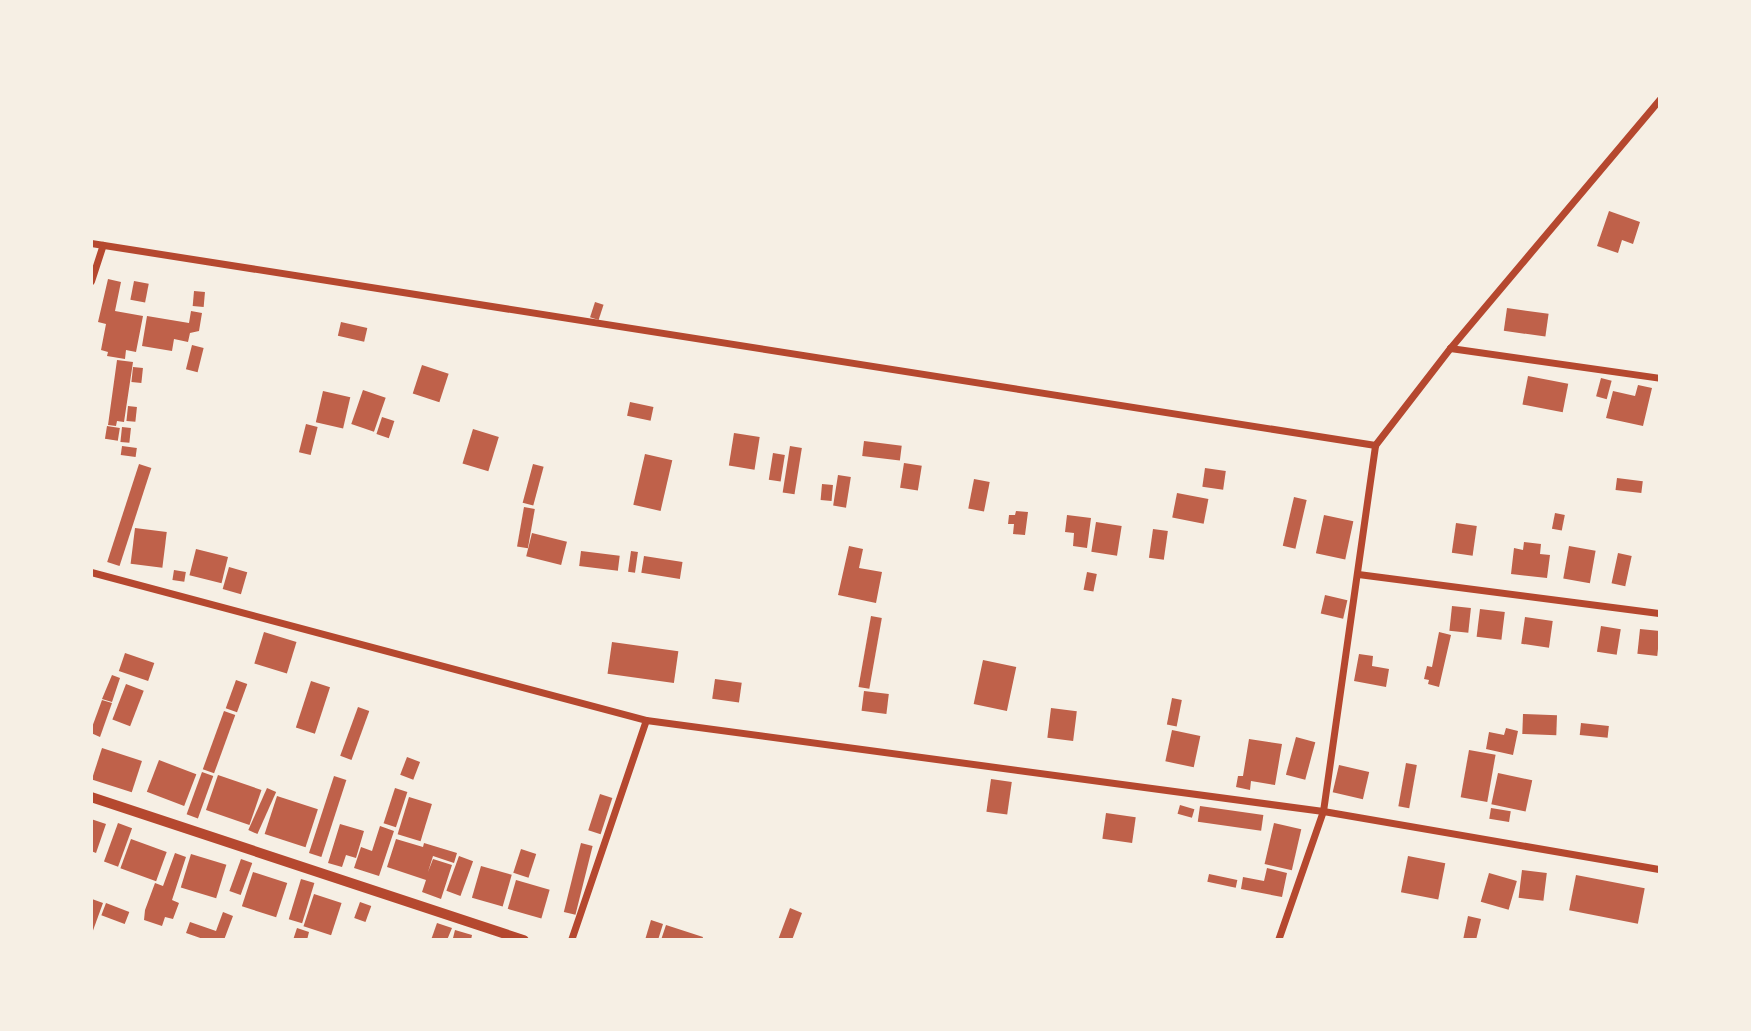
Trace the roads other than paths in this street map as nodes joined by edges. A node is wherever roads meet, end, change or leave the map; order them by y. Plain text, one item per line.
1 (1659, 101) edge
2 (91, 243) edge
3 (103, 245) junction
4 (91, 281) edge
5 (1450, 348) junction
6 (1660, 378) edge
7 (1375, 445) junction
8 (91, 572) edge
9 (1358, 574) junction
10 (1660, 613) edge
11 (646, 720) junction
12 (91, 797) edge
13 (1322, 811) junction
14 (1660, 869) edge
15 (524, 940) edge
16 (570, 940) edge
17 (1279, 940) edge

1 - 5 street
2 - 3 street
3 - 4 street
3 - 7 street
5 - 6 street
5 - 7 street
7 - 9 street
8 - 11 street
9 - 10 street
9 - 13 street
11 - 13 street
11 - 16 street
12 - 15 street
13 - 14 street
13 - 17 street

